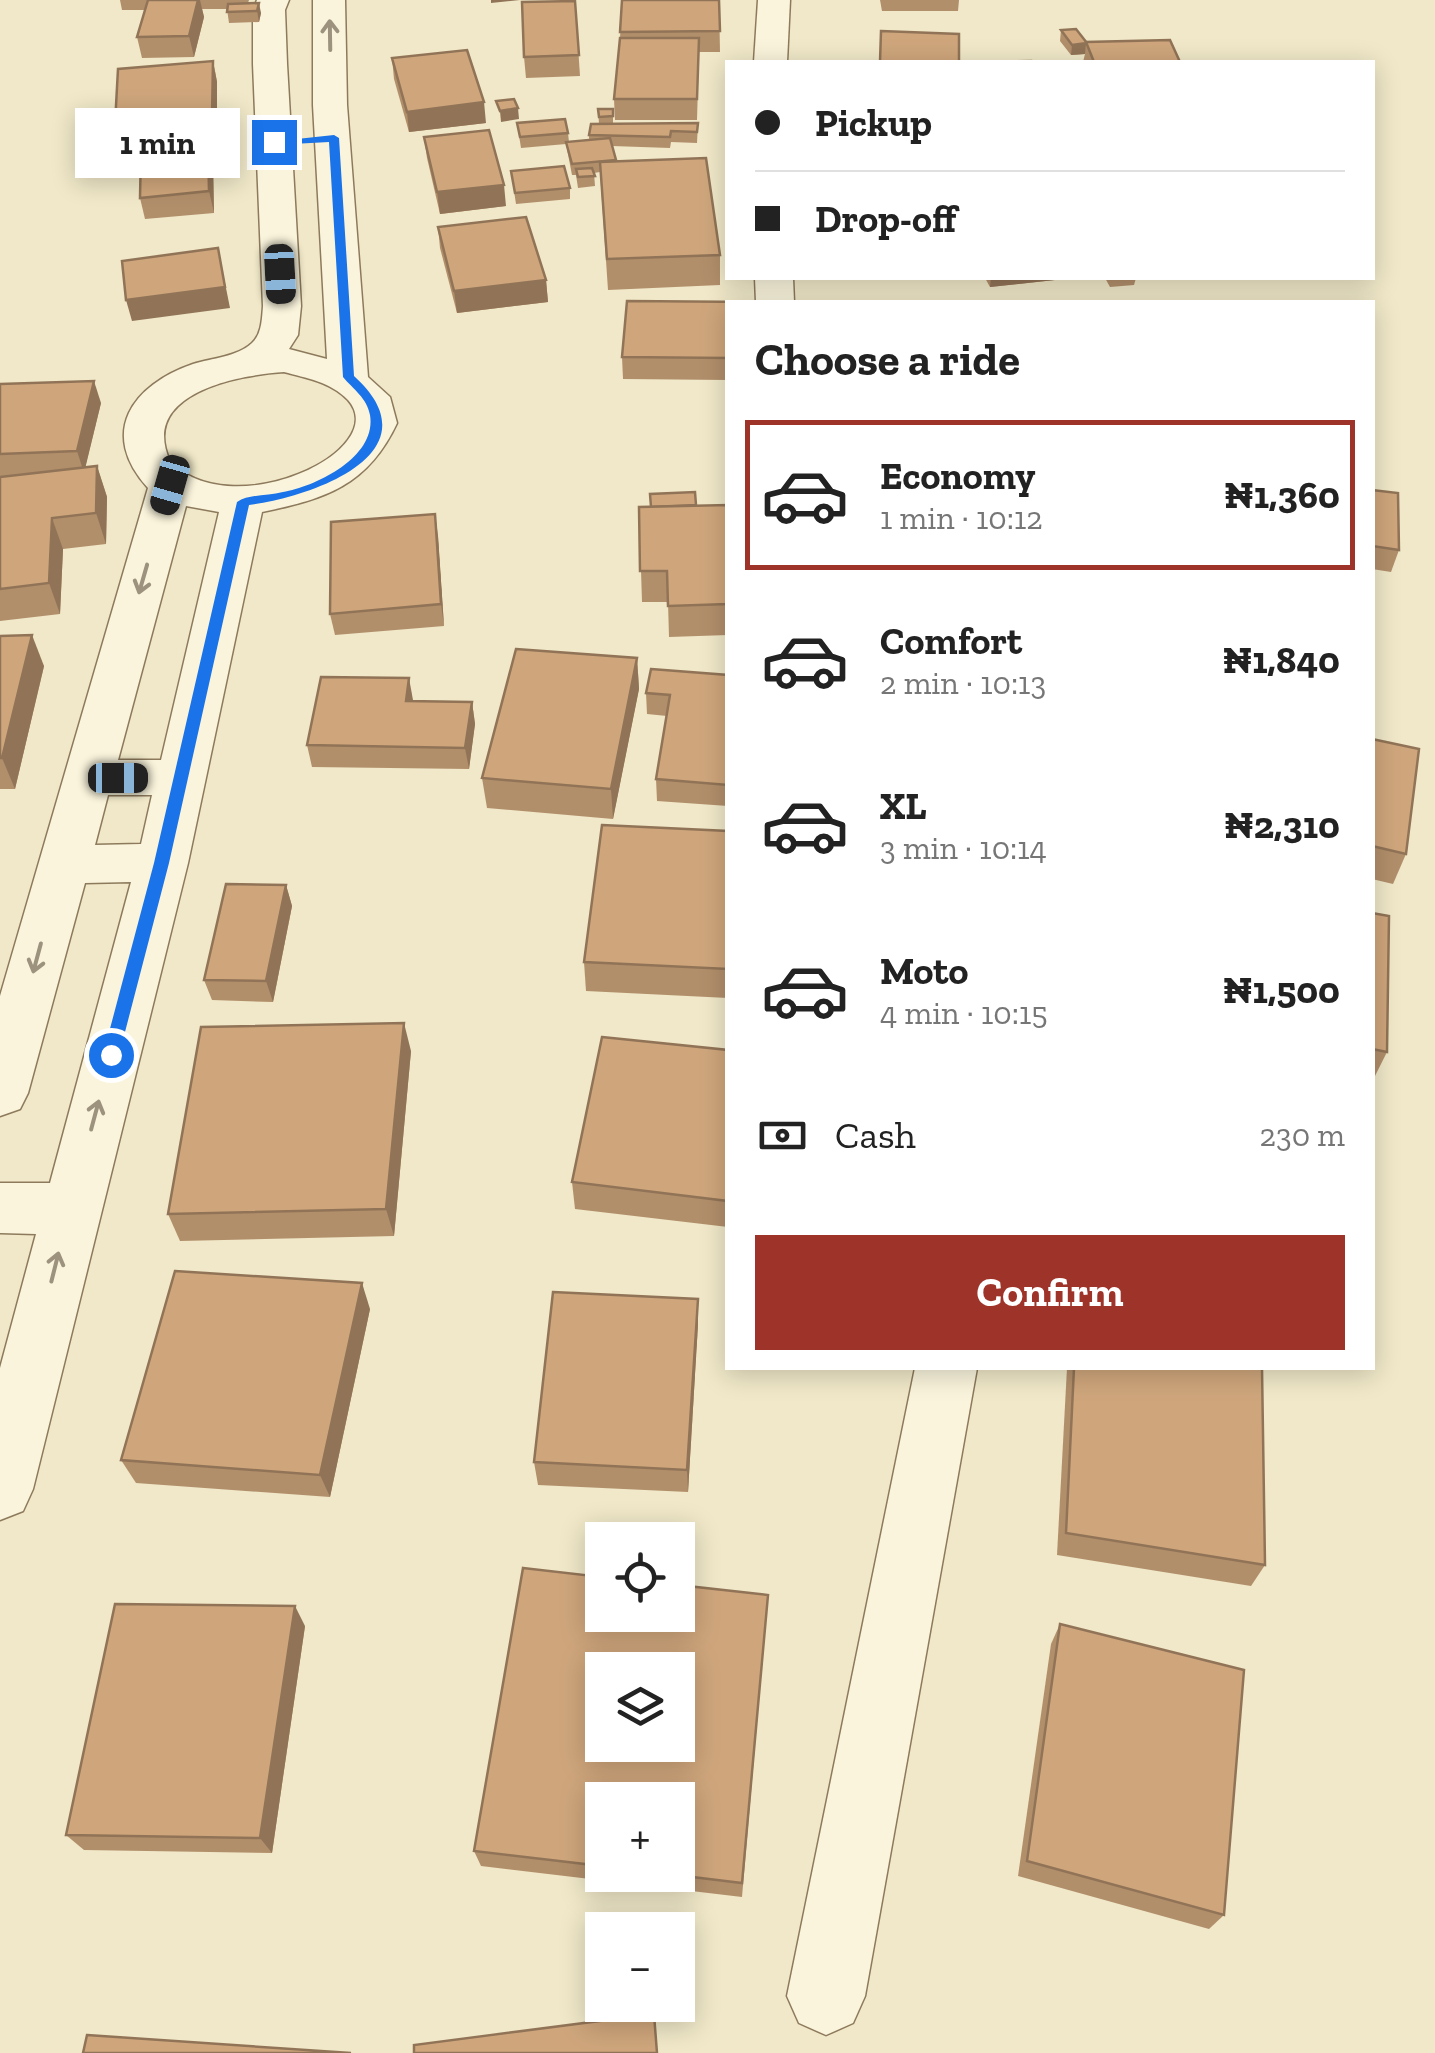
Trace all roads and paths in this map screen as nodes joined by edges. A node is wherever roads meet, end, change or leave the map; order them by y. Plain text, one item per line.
1 (273, 0) edge
2 (330, 0) edge
3 (774, 0) edge
4 (771, 60) edge
5 (332, 122) junction
6 (273, 125) junction
7 (247, 362) junction
8 (348, 377) junction
9 (170, 485) junction
10 (243, 502) junction
11 (181, 777) junction
12 (86, 778) junction
13 (162, 863) junction
14 (63, 864) junction
15 (0, 1093) edge
16 (0, 1208) edge
17 (70, 1209) junction
18 (20, 1325) edge
19 (946, 1370) edge
20 (0, 1489) edge
21 (826, 1996) dead end

1 - 6 street
5 -> 2 street
3 - 4 street
5 - 6 street
5 - 8 street
6 - 7 street
7 - 8 street
7 - 9 street
8 - 10 street
9 - 10 street
9 -> 12 street
10 - 11 street
11 - 12 street
11 - 13 street
12 - 14 street
13 - 14 street
17 -> 13 street
14 -> 15 street
16 - 17 street
18 -> 17 street
18 - 20 street
19 - 21 street

